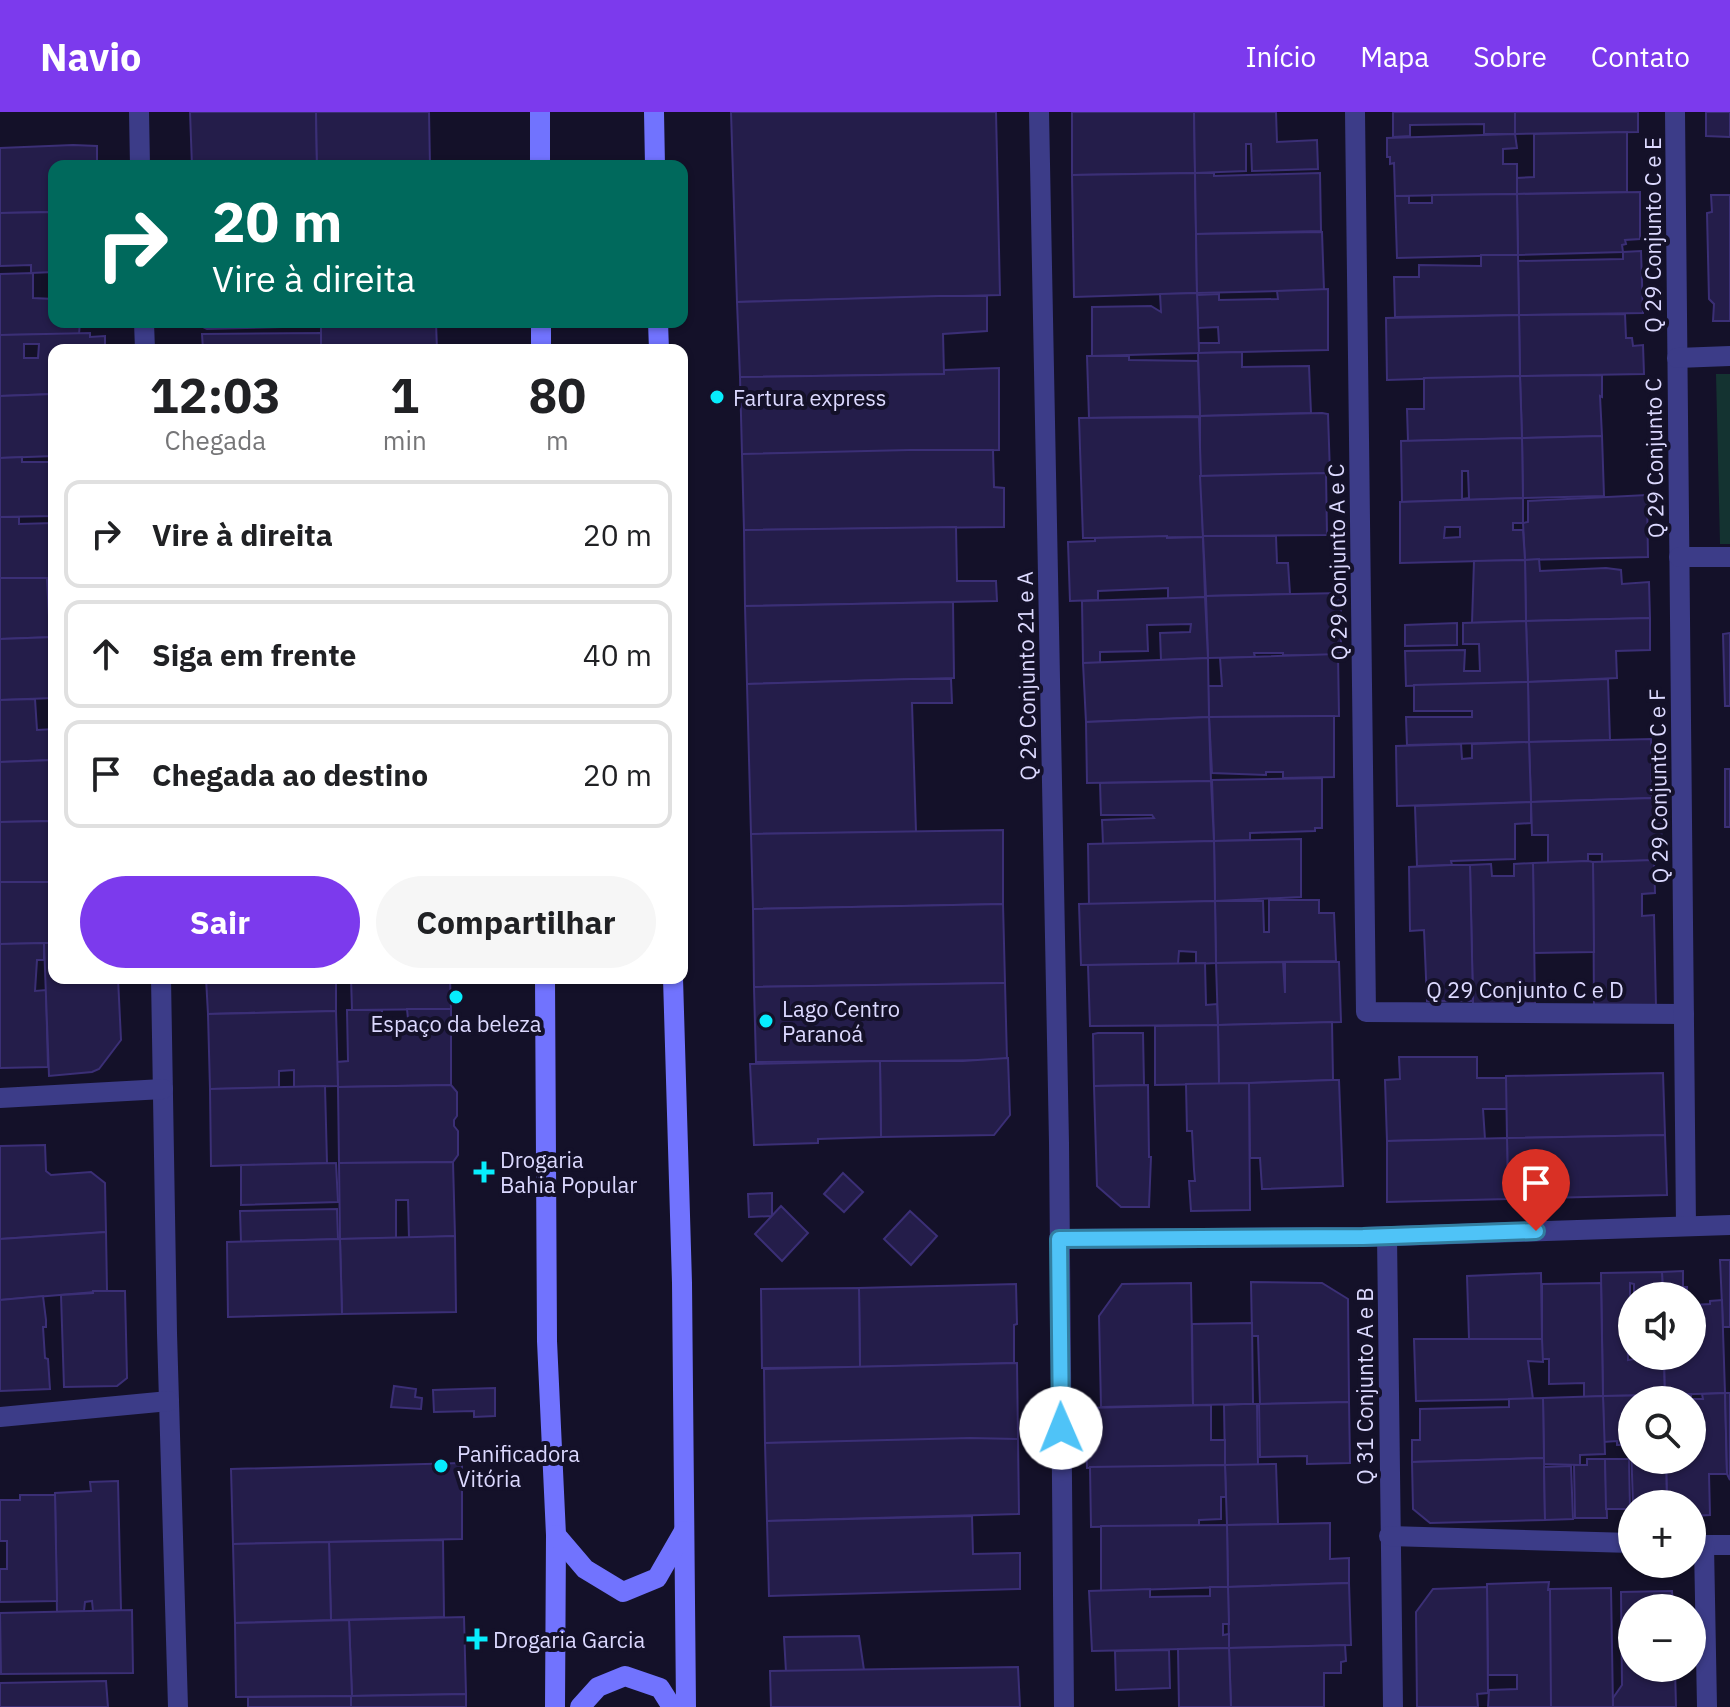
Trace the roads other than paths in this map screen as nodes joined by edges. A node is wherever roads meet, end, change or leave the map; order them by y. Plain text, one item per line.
1 (139, 112) edge
2 (540, 112) edge
3 (654, 112) edge
4 (1039, 112) edge
5 (1355, 112) edge
6 (1675, 112) edge
7 (140, 160) edge
8 (540, 160) edge
9 (655, 160) edge
10 (1730, 356) edge
11 (1677, 358) junction
12 (1679, 557) junction
13 (1730, 557) edge
14 (161, 984) edge
15 (545, 984) edge
16 (673, 984) edge
17 (1366, 1012) joint
18 (1684, 1014) junction
19 (163, 1089) junction
20 (0, 1098) edge
21 (1730, 1225) edge
22 (1686, 1226) junction
23 (1387, 1236) junction
24 (1059, 1239) junction
25 (169, 1401) junction
26 (0, 1417) edge
27 (686, 1529) junction
28 (556, 1535) junction
29 (1389, 1536) junction
30 (1618, 1543) edge
31 (1706, 1545) edge
32 (1730, 1545) edge
33 (1700, 1578) edge
34 (178, 1707) edge
35 (555, 1707) edge
36 (580, 1707) edge
37 (672, 1707) edge
38 (686, 1707) edge
39 (1064, 1707) edge
40 (1393, 1707) edge
41 (1707, 1707) edge

1 - 7 street
2 - 8 street
3 - 9 street
4 - 24 street, Q 29 Conjunto 21 e A
5 - 17 street, Q 29 Conjunto A e C
6 - 11 street, Q 29 Conjunto C e E
10 - 11 street
11 - 12 street, Q 29 Conjunto C
12 - 13 street
12 - 18 street, Q 29 Conjunto C e F
14 - 19 street
15 - 28 street
16 - 27 street
17 - 18 street, Q 29 Conjunto C e D
18 - 22 street, Q 29 Conjunto C e F
19 - 20 street
19 - 25 street
21 - 22 street
22 - 23 street
23 - 24 street
23 - 29 street, Q 31 Conjunto A e B
24 - 39 street, Q 29 Conjunto 21 e A
25 - 26 street
25 - 34 street
27 - 28 street
27 - 38 street
28 - 35 street
29 - 30 street
29 - 40 street, Q 31 Conjunto A e B
31 - 32 street
33 - 41 street
36 - 37 street

